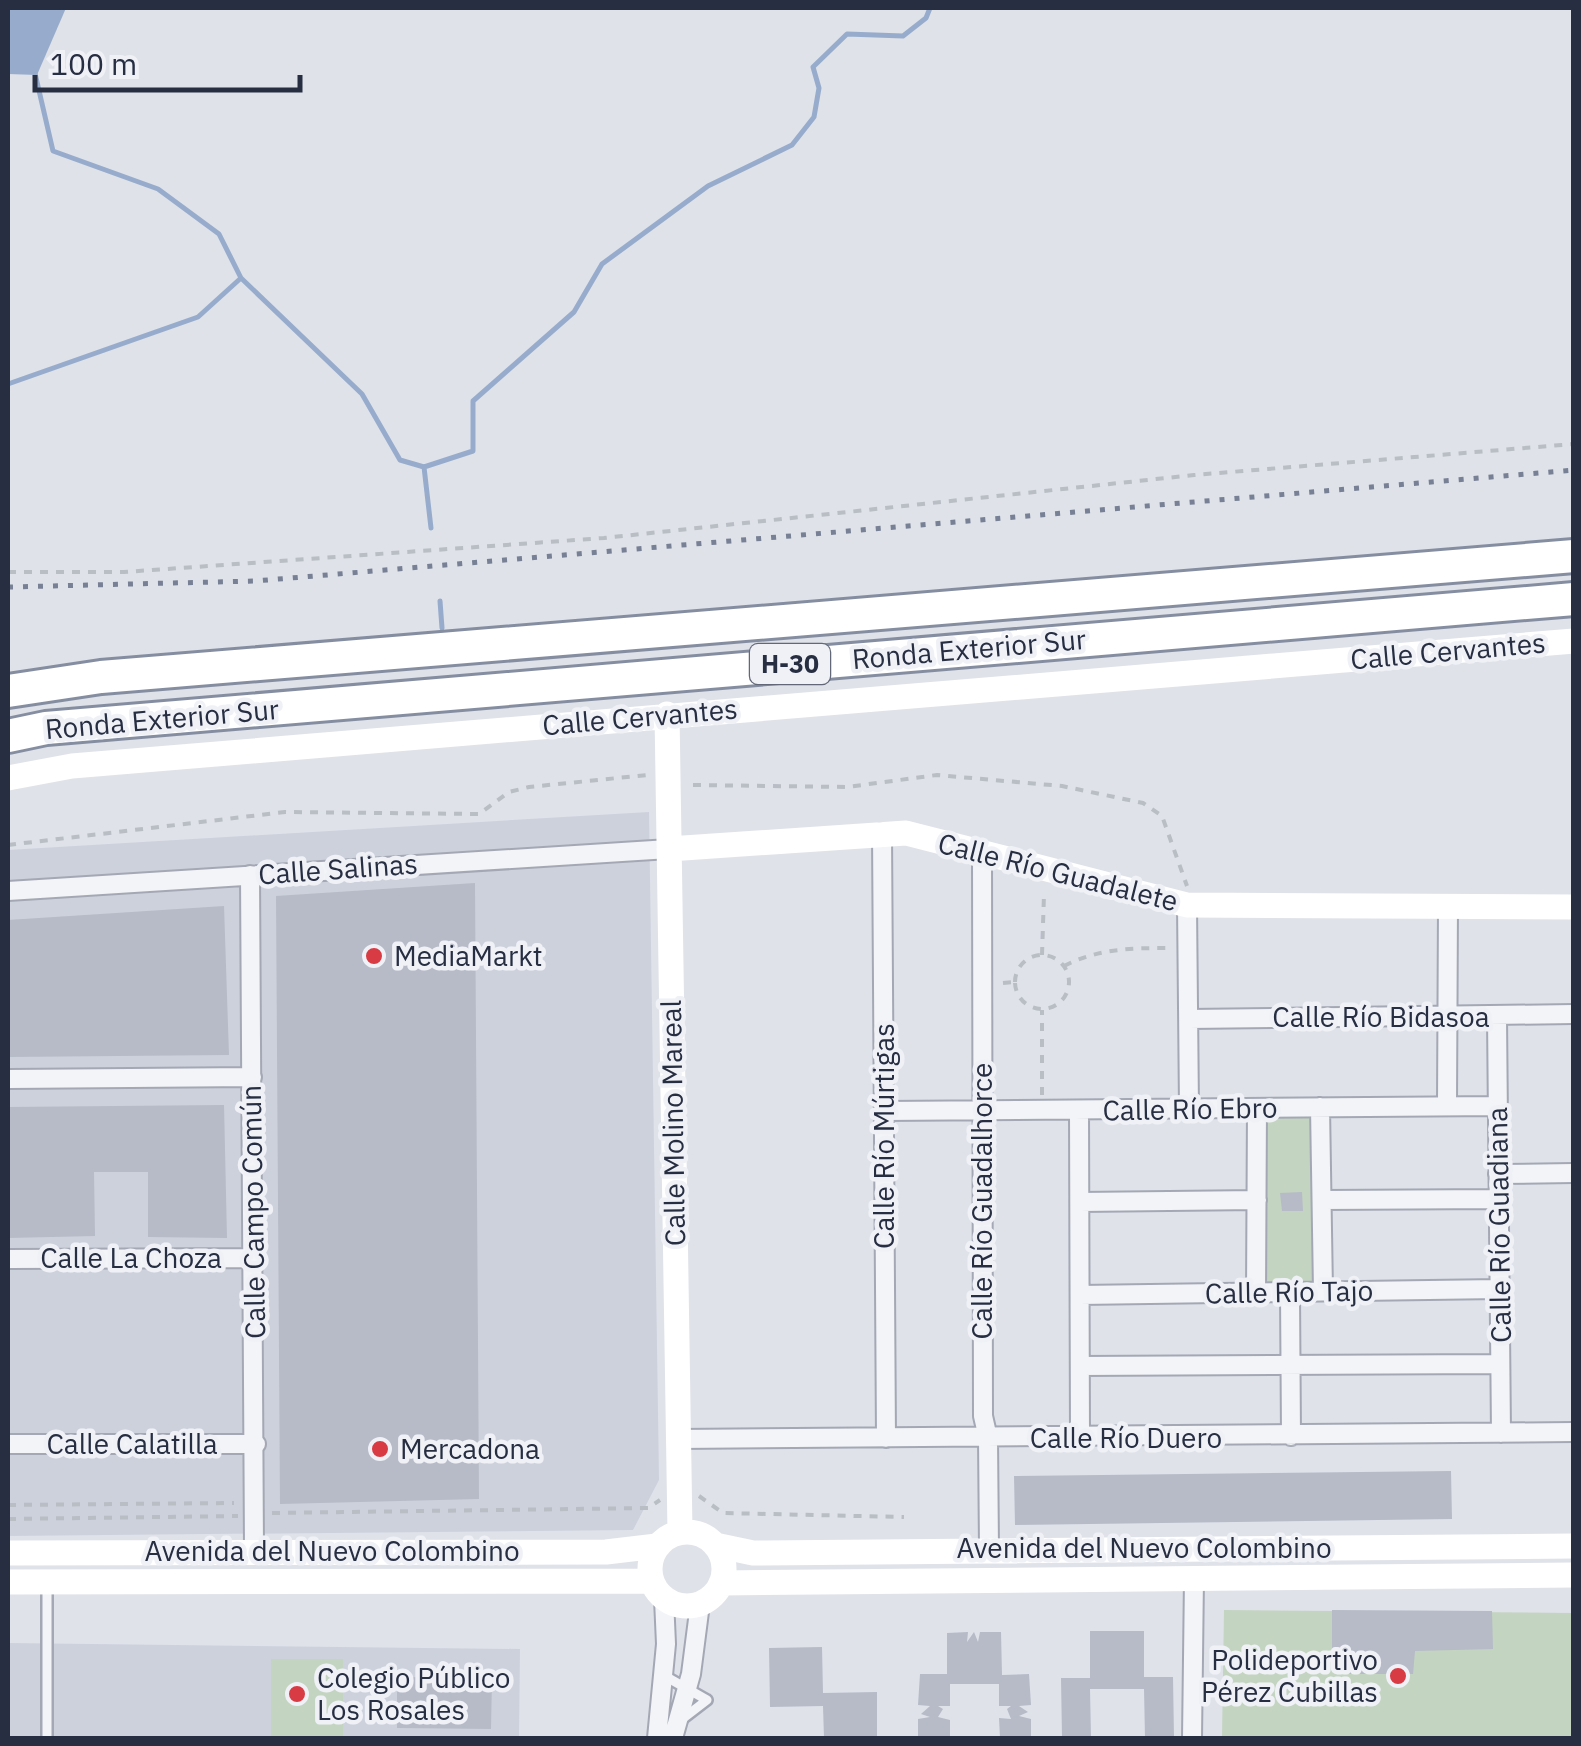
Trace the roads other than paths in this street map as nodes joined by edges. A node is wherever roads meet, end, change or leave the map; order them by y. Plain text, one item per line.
1 (1574, 556) edge
2 (1574, 599) edge
3 (1574, 641) edge
4 (8, 691) edge
5 (667, 714) junction
6 (8, 736) edge
7 (8, 778) edge
8 (882, 833) junction
9 (669, 848) junction
10 (982, 853) junction
11 (250, 875) junction
12 (8, 891) edge
13 (1188, 897) junction
14 (1460, 905) junction
15 (1574, 907) edge
16 (1574, 1014) edge
17 (1448, 1015) junction
18 (1496, 1017) junction
19 (1189, 1019) junction
20 (252, 1078) junction
21 (8, 1079) edge
22 (1447, 1105) junction
23 (1497, 1106) junction
24 (1320, 1107) junction
25 (1188, 1108) junction
26 (1257, 1108) junction
27 (884, 1110) junction
28 (1079, 1110) junction
29 (980, 1112) junction
30 (1574, 1173) edge
31 (1498, 1174) junction
32 (1257, 1200) junction
33 (1322, 1200) junction
34 (1498, 1200) junction
35 (1080, 1202) junction
36 (254, 1258) junction
37 (8, 1259) edge
38 (1499, 1290) junction
39 (1323, 1291) junction
40 (1256, 1294) junction
41 (1290, 1294) junction
42 (1080, 1295) junction
43 (1500, 1364) junction
44 (1290, 1365) junction
45 (1080, 1366) junction
46 (1574, 1432) edge
47 (1501, 1433) junction
48 (1291, 1436) junction
49 (886, 1438) junction
50 (988, 1438) junction
51 (1080, 1438) junction
52 (678, 1439) junction
53 (8, 1444) edge
54 (256, 1444) junction
55 (680, 1532) junction
56 (715, 1545) junction
57 (657, 1546) junction
58 (1574, 1546) edge
59 (989, 1549) junction
60 (254, 1550) junction
61 (8, 1553) edge
62 (1574, 1575) edge
63 (1194, 1578) junction
64 (8, 1582) edge
65 (46, 1582) junction
66 (721, 1583) junction
67 (658, 1590) junction
68 (700, 1604) junction
69 (663, 1675) junction
70 (686, 1692) junction
71 (675, 1730) edge
72 (47, 1738) edge
73 (658, 1738) edge
74 (1192, 1738) edge

1 - 4 highway, Ronda Exterior Sur / H-30
2 - 6 highway, Ronda Exterior Sur / H-30
3 - 5 street, Calle Cervantes
5 - 7 street, Calle Cervantes
5 - 9 street, Calle Molino Mareal
8 - 9 street, Calle Río Guadalete
8 - 10 street, Calle Río Guadalete
8 - 27 street, Calle Río Múrtigas
9 - 11 street, Calle Salinas
9 - 52 street, Calle Molino Mareal
10 - 13 street, Calle Río Guadalete
10 - 29 street, Calle Río Guadalhorce
11 - 12 street, Calle Salinas
11 - 20 street, Calle Campo Común
13 - 14 street, Calle Río Guadalete
13 - 19 street
14 - 15 street, Calle Río Guadalete
14 - 17 street
16 - 18 street, Calle Río Bidasoa
17 - 18 street, Calle Río Bidasoa
17 - 19 street, Calle Río Bidasoa
17 - 22 street
18 - 23 street, Calle Río Guadiana
19 - 25 street
20 - 21 street
20 - 36 street, Calle Campo Común
22 - 23 street, Calle Río Ebro
22 - 24 street, Calle Río Ebro
23 - 31 street, Calle Río Guadiana
24 - 26 street, Calle Río Ebro
24 - 33 street
25 - 26 street, Calle Río Ebro
25 - 28 street, Calle Río Ebro
26 - 32 street
27 - 29 street, Calle Río Ebro
27 - 49 street, Calle Río Múrtigas
28 - 29 street, Calle Río Ebro
28 - 35 street
29 - 50 street, Calle Río Guadalhorce
30 - 31 street
31 - 34 street, Calle Río Guadiana
32 - 35 street
32 - 40 street
33 - 34 street
33 - 39 street
34 - 38 street, Calle Río Guadiana
35 - 42 street
36 - 37 street, Calle La Choza
36 - 54 street, Calle Campo Común
38 - 39 street, Calle Río Tajo
38 - 43 street, Calle Río Guadiana
39 - 41 street, Calle Río Tajo
40 - 41 street, Calle Río Tajo
40 - 42 street, Calle Río Tajo
41 - 44 street
42 - 45 street
43 - 44 street
43 - 47 street, Calle Río Guadiana
44 - 45 street
44 - 48 street
45 - 51 street
46 - 47 street, Calle Río Duero
47 - 48 street, Calle Río Duero
48 - 51 street, Calle Río Duero
49 - 50 street, Calle Río Duero
49 - 52 street, Calle Río Duero
50 - 51 street, Calle Río Duero
50 - 59 street, Calle Río Guadalhorce
52 - 55 street, Calle Molino Mareal
53 - 54 street, Calle Calatilla
54 - 60 street, Calle Campo Común
55 - 56 street
55 - 57 street
56 - 59 street, Avenida del Nuevo Colombino
56 - 66 street
57 - 60 street, Avenida del Nuevo Colombino
57 - 67 street
58 - 59 street, Avenida del Nuevo Colombino
60 - 61 street, Avenida del Nuevo Colombino
62 - 63 street, Avenida del Nuevo Colombino
63 - 66 street, Avenida del Nuevo Colombino
63 - 74 street
64 - 65 street, Avenida del Nuevo Colombino
65 - 67 street, Avenida del Nuevo Colombino
65 - 72 lane
66 - 68 street
67 - 68 street
67 - 69 street
68 - 70 street
69 - 70 lane
69 - 73 street
70 - 71 street

